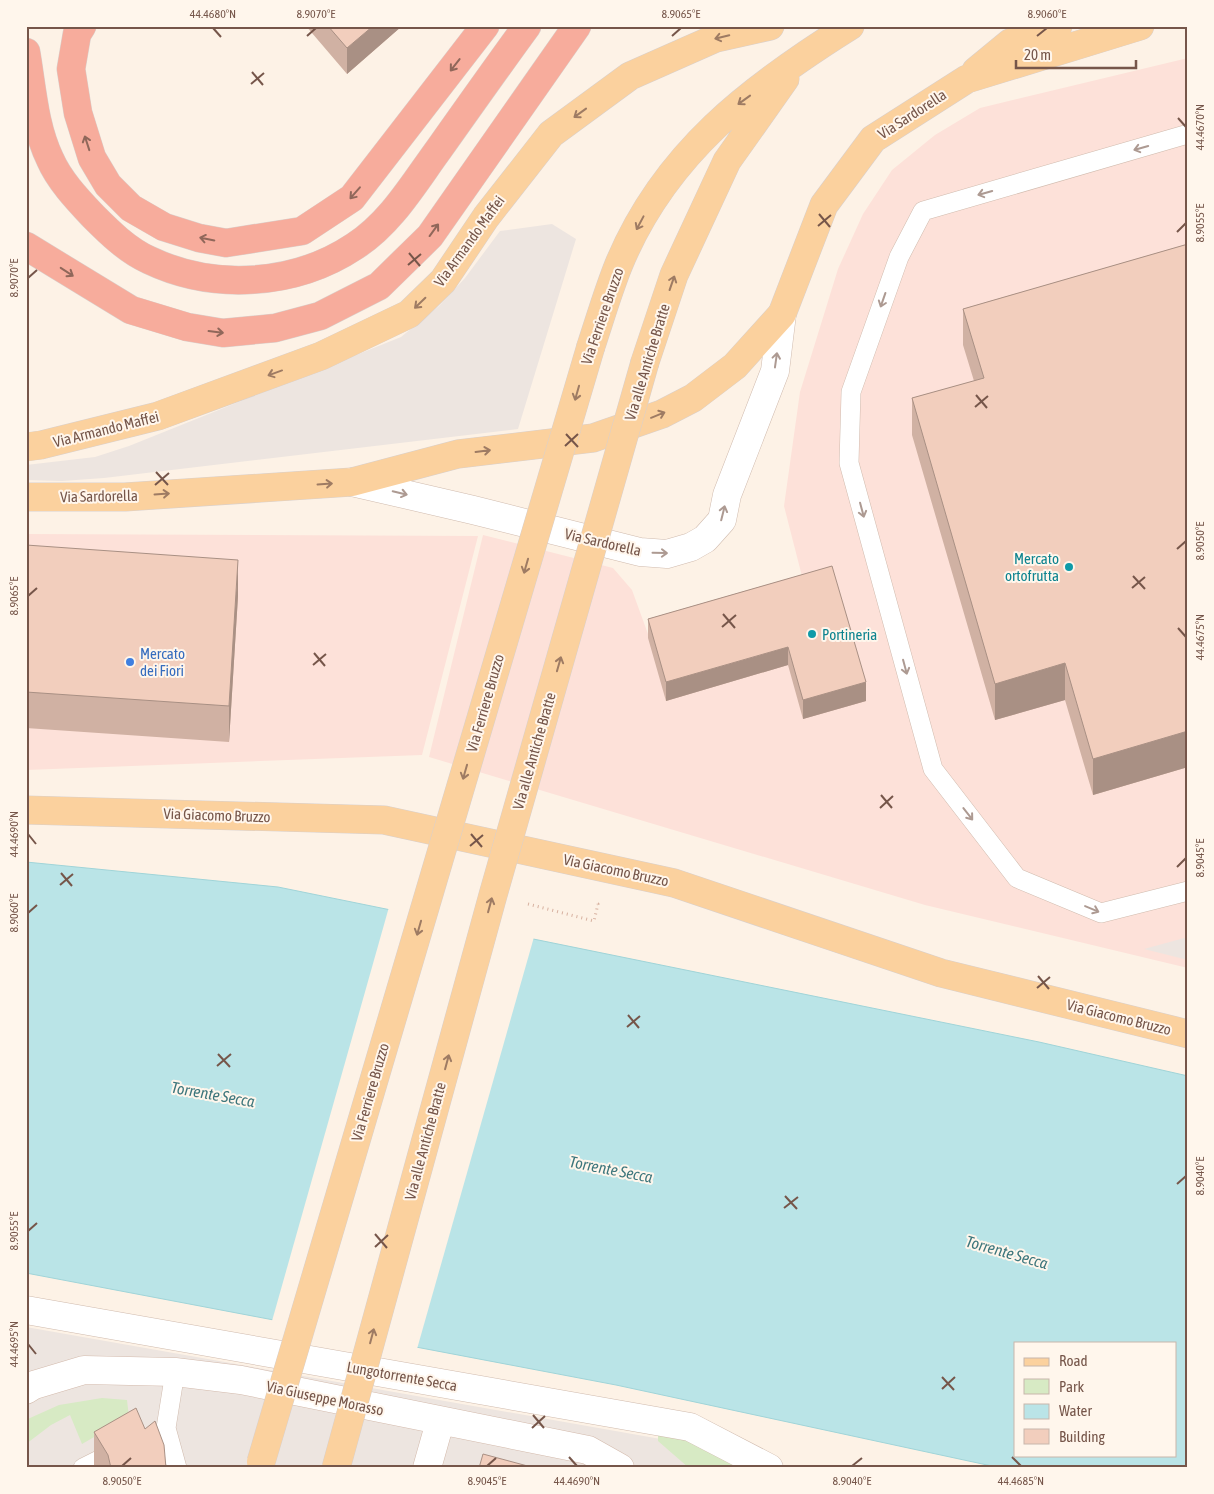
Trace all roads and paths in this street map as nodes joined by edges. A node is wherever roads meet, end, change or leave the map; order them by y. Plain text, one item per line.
1 (82, 26) edge
2 (485, 26) edge
3 (527, 26) edge
4 (770, 26) edge
5 (850, 26) edge
6 (1058, 26) edge
7 (1140, 26) edge
8 (571, 34) edge
9 (26, 52) edge
10 (798, 61) junction
11 (967, 79) junction
12 (1188, 134) edge
13 (26, 246) edge
14 (782, 314) junction
15 (26, 447) edge
16 (352, 482) junction
17 (26, 497) edge
18 (26, 810) edge
19 (1188, 891) edge
20 (493, 895) junction
21 (589, 902) dead end
22 (1188, 1034) edge
23 (26, 1310) edge
24 (174, 1372) junction
25 (26, 1390) edge
26 (440, 1422) junction
27 (150, 1436) junction
28 (83, 1468) edge
29 (177, 1468) edge
30 (259, 1468) edge
31 (336, 1468) edge
32 (427, 1468) edge
33 (620, 1468) edge
34 (769, 1468) edge

2 -> 1 highway
3 - 9 highway
4 -> 15 main road, Via Armando Maffei
5 - 10 main road, Via Ferriere Bruzzo
6 - 11 main road, Via Sardorella
7 - 11 main road, Via Sardorella
13 -> 8 highway
20 -> 10 main road, Via alle Antiche Bratte, bridge
10 -> 30 main road, Via Ferriere Bruzzo, bridge
11 - 14 main road, Via Sardorella
12 -> 19 lane
16 -> 14 main road, Via Sardorella
16 -> 14 street, Via Sardorella
17 -> 16 main road, Via Sardorella
18 - 22 main road, Via Giacomo Bruzzo
20 - 21 path
31 -> 20 main road, Via alle Antiche Bratte, bridge
23 - 34 street, Lungotorrente Secca
24 - 25 street, Via Giuseppe Morasso
24 - 26 street, Via Giuseppe Morasso
24 - 27 lane
26 - 32 street
26 - 33 street, Via Giuseppe Morasso
27 - 28 lane
27 - 29 lane

